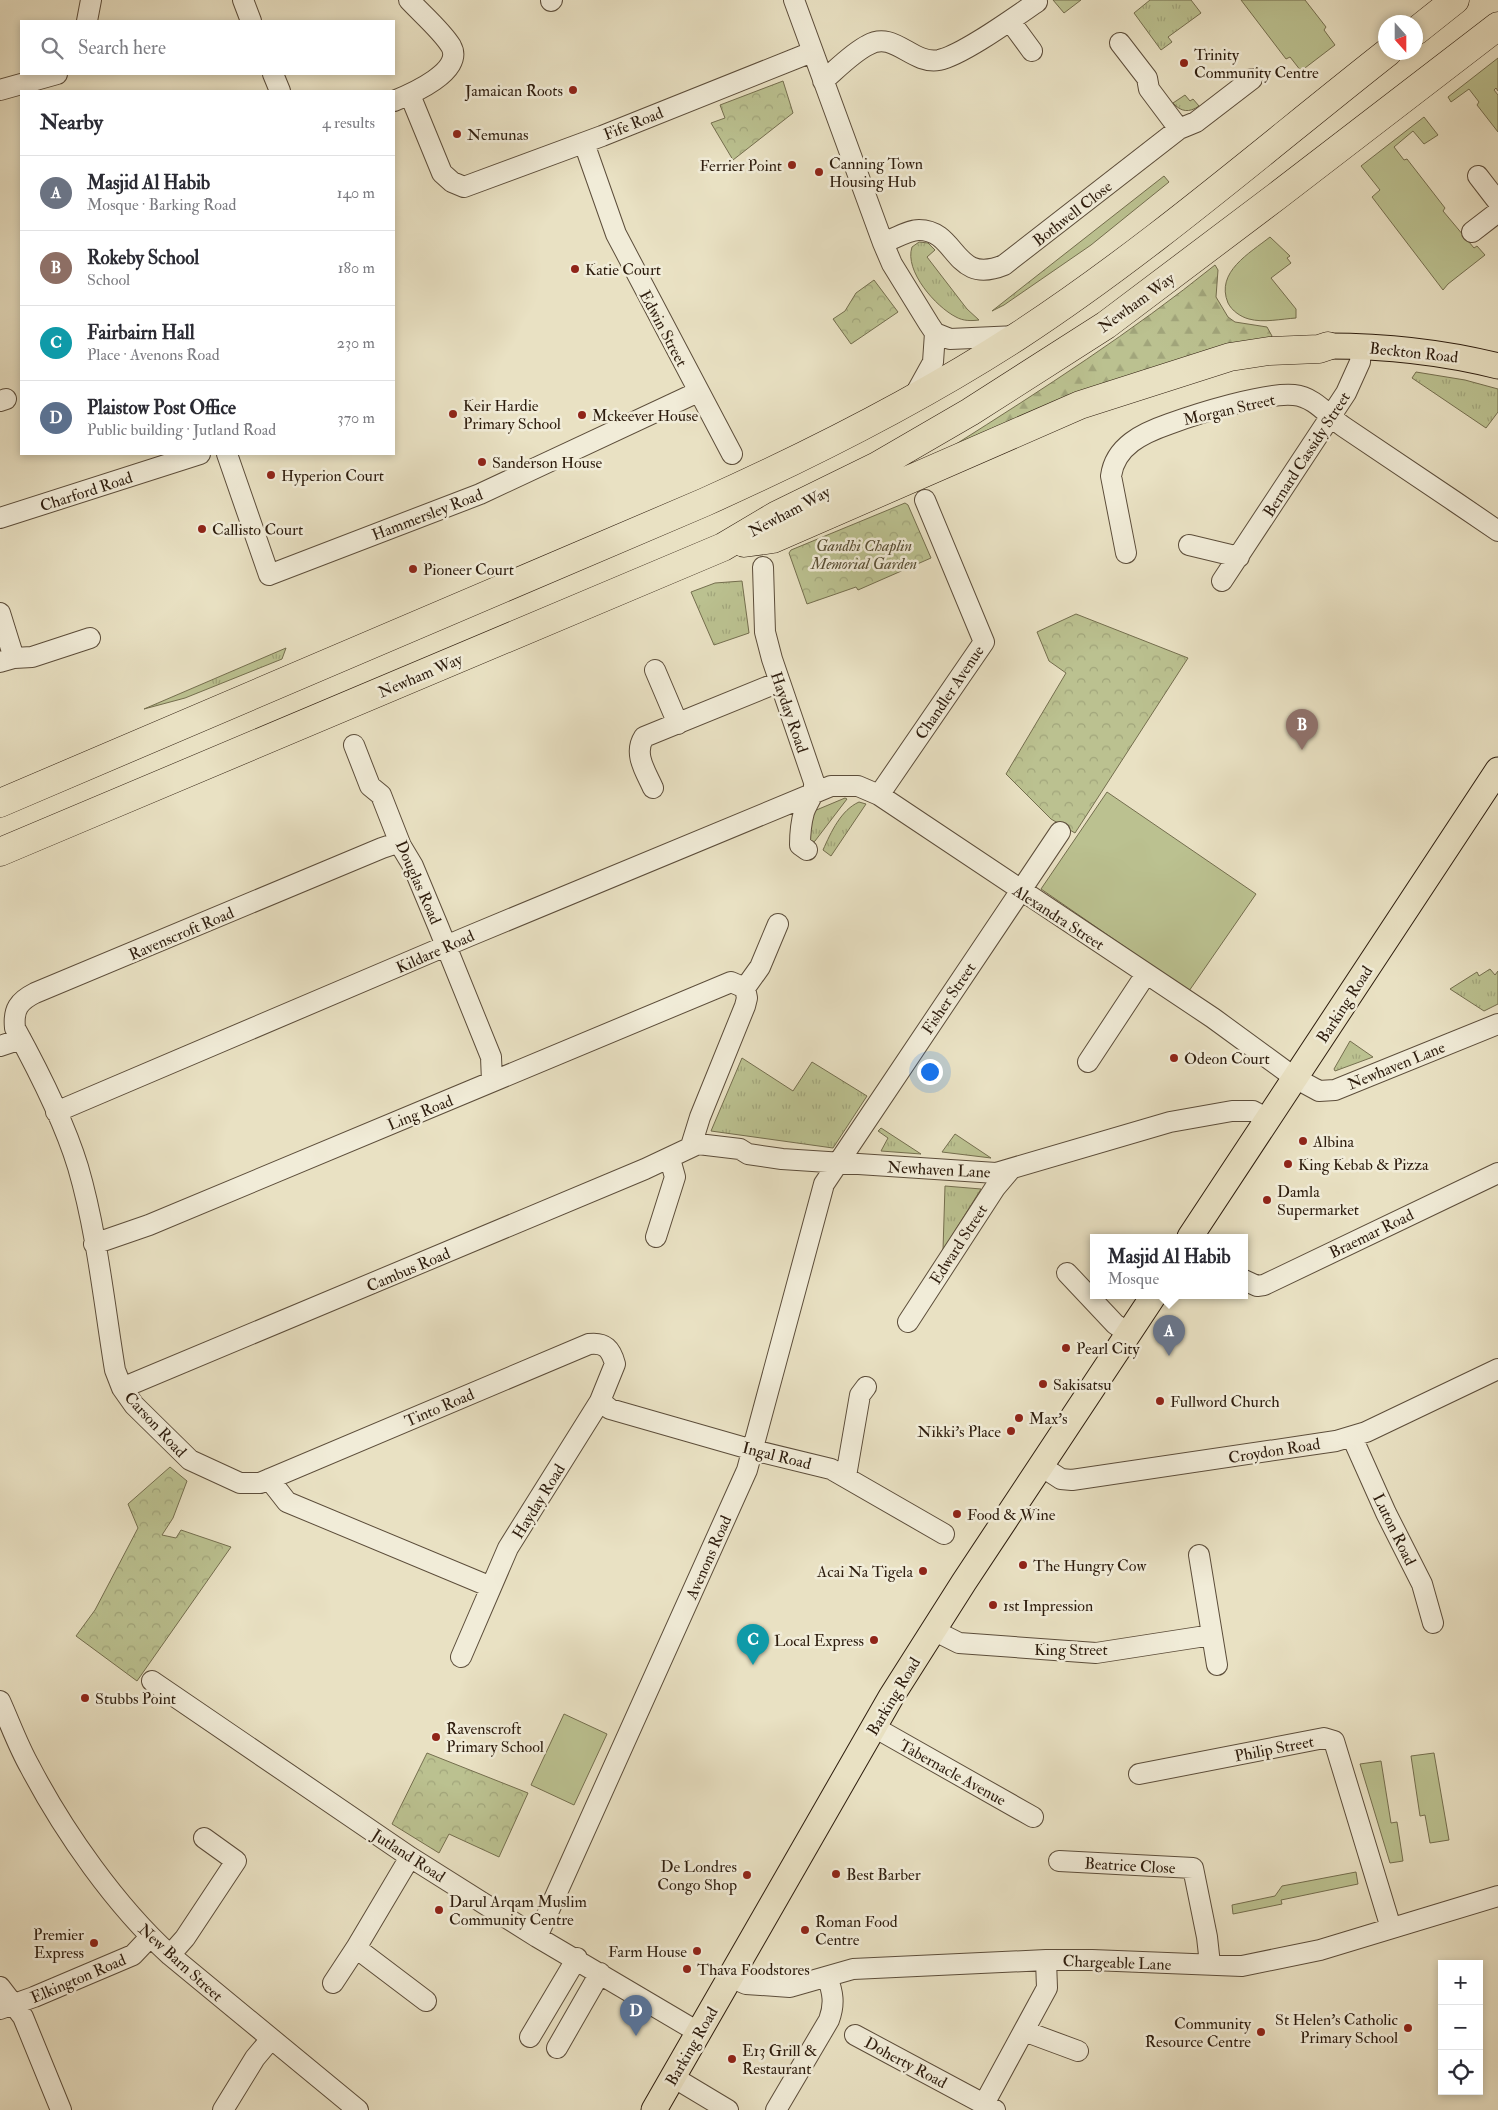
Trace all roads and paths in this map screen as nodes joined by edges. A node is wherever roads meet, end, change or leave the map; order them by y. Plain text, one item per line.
1 (90, 0) edge
2 (243, 0) edge
3 (409, 0) edge
4 (794, 0) edge
5 (1455, 0) edge
6 (1037, 2) dead end
7 (87, 20) edge
8 (251, 20) edge
9 (1010, 22) junction
10 (1423, 25) edge
11 (1498, 26) edge
12 (1120, 43) dead end
13 (1032, 51) dead end
14 (812, 52) junction
15 (1378, 60) edge
16 (273, 75) edge
17 (1252, 79) dead end
18 (51, 81) edge
19 (823, 81) junction
20 (0, 90) edge
21 (280, 90) edge
22 (402, 98) edge
23 (1179, 129) junction
24 (584, 143) junction
25 (1478, 176) dead end
26 (1498, 202) edge
27 (1498, 212) edge
28 (1472, 232) dead end
29 (883, 243) junction
30 (935, 333) junction
31 (1018, 336) junction
32 (1328, 346) joint
33 (1361, 346) junction
34 (1498, 366) edge
35 (698, 392) junction
36 (912, 400) junction
37 (1332, 416) junction
38 (732, 454) dead end
39 (197, 455) edge
40 (227, 455) edge
41 (925, 500) dead end
42 (0, 518) edge
43 (1498, 531) edge
44 (1189, 545) dead end
45 (723, 547) junction
46 (1126, 553) dead end
47 (1239, 557) junction
48 (763, 567) dead end
49 (1222, 582) dead end
50 (0, 613) edge
51 (90, 638) dead end
52 (7, 660) edge
53 (655, 670) dead end
54 (779, 682) junction
55 (678, 724) junction
56 (354, 745) dead end
57 (1498, 770) edge
58 (653, 788) dead end
59 (814, 792) junction
60 (879, 795) junction
61 (0, 803) edge
62 (1060, 832) dead end
63 (401, 846) junction
64 (806, 850) dead end
65 (0, 852) edge
66 (1020, 891) junction
67 (778, 924) dead end
68 (446, 946) junction
69 (1146, 974) junction
70 (745, 988) junction
71 (1498, 1024) edge
72 (21, 1039) junction
73 (0, 1046) edge
74 (1088, 1062) dead end
75 (1295, 1078) junction
76 (492, 1081) junction
77 (56, 1112) junction
78 (1268, 1119) junction
79 (691, 1146) junction
80 (670, 1159) junction
81 (837, 1164) junction
82 (1011, 1169) junction
83 (1498, 1173) edge
84 (1192, 1234) edge
85 (656, 1236) dead end
86 (94, 1244) junction
87 (1068, 1273) dead end
88 (1248, 1282) edge
89 (1090, 1297) edge
90 (1091, 1299) edge
91 (1151, 1299) edge
92 (908, 1322) dead end
93 (1128, 1333) junction
94 (608, 1348) joint
95 (1498, 1369) edge
96 (866, 1387) dead end
97 (122, 1388) junction
98 (600, 1401) junction
99 (1352, 1437) junction
100 (753, 1450) junction
101 (1041, 1466) junction
102 (846, 1476) junction
103 (269, 1479) junction
104 (944, 1534) dead end
105 (1199, 1555) dead end
106 (492, 1587) junction
107 (1433, 1623) dead end
108 (933, 1630) junction
109 (1212, 1634) junction
110 (461, 1657) dead end
111 (1218, 1665) dead end
112 (152, 1681) dead end
113 (0, 1701) edge
114 (874, 1727) junction
115 (1139, 1774) dead end
116 (1033, 1817) dead end
117 (204, 1838) dead end
118 (410, 1857) junction
119 (1059, 1861) dead end
120 (1498, 1896) edge
121 (1391, 1928) junction
122 (150, 1937) junction
123 (538, 1937) junction
124 (356, 1948) junction
125 (170, 1956) junction
126 (577, 1958) junction
127 (1046, 1960) junction
128 (1210, 1964) junction
129 (600, 1973) junction
130 (730, 1977) junction
131 (827, 1977) junction
132 (332, 1983) dead end
133 (0, 1987) edge
134 (426, 2001) dead end
135 (7, 2007) edge
136 (1024, 2031) junction
137 (698, 2032) junction
138 (855, 2035) dead end
139 (530, 2037) dead end
140 (271, 2039) junction
141 (557, 2048) dead end
142 (1078, 2051) dead end
143 (673, 2077) junction
144 (989, 2107) edge
145 (61, 2110) edge
146 (223, 2110) edge
147 (358, 2110) edge
148 (654, 2110) edge
149 (728, 2110) edge
150 (776, 2110) edge

1 - 7 street
2 - 8 street
3 - 22 street
4 - 14 street
5 - 10 highway
6 - 9 street
9 - 13 street
9 - 19 street
11 - 45 highway, Newham Way
12 - 23 street
14 - 19 street
14 - 24 street, Fife Road
15 - 31 highway
16 - 21 street
17 - 23 street, Bothwell Close
18 - 20 street
19 - 29 street
22 - 24 street, Fife Road
23 - 29 street, Bothwell Close
24 - 35 street, Edwin Street
25 - 26 street
27 - 28 street
29 - 30 street
30 - 31 street
30 - 36 street
31 - 36 highway
32 - 33 main road, Beckton Road
32 - 45 highway
33 - 34 main road, Beckton Road
33 - 37 street, Bernard Cassidy Street
35 - 38 street, Edwin Street
35 - 40 street, Hammersley Road
36 - 61 highway
37 - 43 street, Morgan Street
37 - 46 street, Morgan Street
37 - 47 street, Bernard Cassidy Street
39 - 42 street, Charford Road
41 - 60 street, Chandler Avenue
44 - 47 street
45 - 65 highway, Newham Way
47 - 49 street, Bernard Cassidy Street
48 - 54 street, Hayday Road
50 - 52 street
51 - 52 street
53 - 55 street
54 - 55 street
54 - 59 street, Hayday Road
55 - 58 street
56 - 63 street, Douglas Road
57 - 75 main road, Barking Road
59 - 60 street, Alexandra Street
59 - 64 street
59 - 68 street, Kildare Road
60 - 66 street, Alexandra Street
62 - 66 street, Fisher Street
63 - 68 street, Douglas Road
63 - 72 street, Ravenscroft Road
66 - 69 street, Alexandra Street
66 - 81 street, Fisher Street
67 - 70 street
68 - 76 street, Douglas Road
68 - 77 street, Kildare Road
69 - 74 street
69 - 75 street, Alexandra Street
70 - 76 street, Ling Road
70 - 79 street
71 - 75 street, Newhaven Lane
72 - 73 street
72 - 77 street, Carson Road
75 - 78 main road, Barking Road
76 - 86 street, Ling Road
77 - 86 street, Carson Road
78 - 82 street, Newhaven Lane
78 - 84 main road, Barking Road
79 - 80 street, Cambus Road
79 - 81 street, Newhaven Lane
80 - 85 street
80 - 97 street, Cambus Road
81 - 82 street, Newhaven Lane
81 - 100 street, Avenons Road
82 - 92 street, Edward Street
83 - 88 street, Braemar Road
86 - 97 street, Carson Road
87 - 89 street
90 - 93 street
91 - 93 main road, Barking Road
93 - 101 main road, Barking Road
94 - 98 street, Hayday Road
94 - 103 street, Tinto Road
95 - 99 street, Croydon Road
96 - 102 street
97 - 103 street, Carson Road
98 - 100 street, Ingal Road
98 - 106 street, Hayday Road
99 - 101 street, Croydon Road
99 - 107 street, Luton Road
100 - 102 street, Ingal Road
100 - 123 street, Avenons Road
101 - 108 main road, Barking Road
102 - 104 street, Ingal Road
103 - 106 street
105 - 109 street
106 - 110 street, Hayday Road
108 - 109 street, King Street
108 - 114 main road, Barking Road
109 - 111 street
112 - 118 street, Jutland Road
113 - 122 street, New Barn Street
114 - 116 street, Tabernacle Avenue
114 - 130 main road, Barking Road
115 - 121 street, Philip Street
117 - 125 street
118 - 123 street, Jutland Road
118 - 124 street
119 - 128 street, Beatrice Close
120 - 121 street, Chargeable Lane
121 - 128 street, Chargeable Lane
122 - 125 street, New Barn Street
122 - 135 street, Elkington Road
123 - 126 street, Jutland Road
124 - 132 street
124 - 134 street
125 - 140 street, New Barn Street
126 - 129 street, Jutland Road
126 - 139 street
127 - 128 street, Chargeable Lane
127 - 131 street, Chargeable Lane
127 - 136 street
129 - 137 street, Jutland Road
129 - 141 street
130 - 131 street, Chargeable Lane
130 - 137 main road, Barking Road
131 - 150 street
133 - 135 street
135 - 145 street
136 - 142 street
136 - 144 street
137 - 143 main road, Barking Road
138 - 144 street, Doherty Road
140 - 146 street
140 - 147 street, New Barn Street
143 - 148 main road, Barking Road
143 - 149 street

